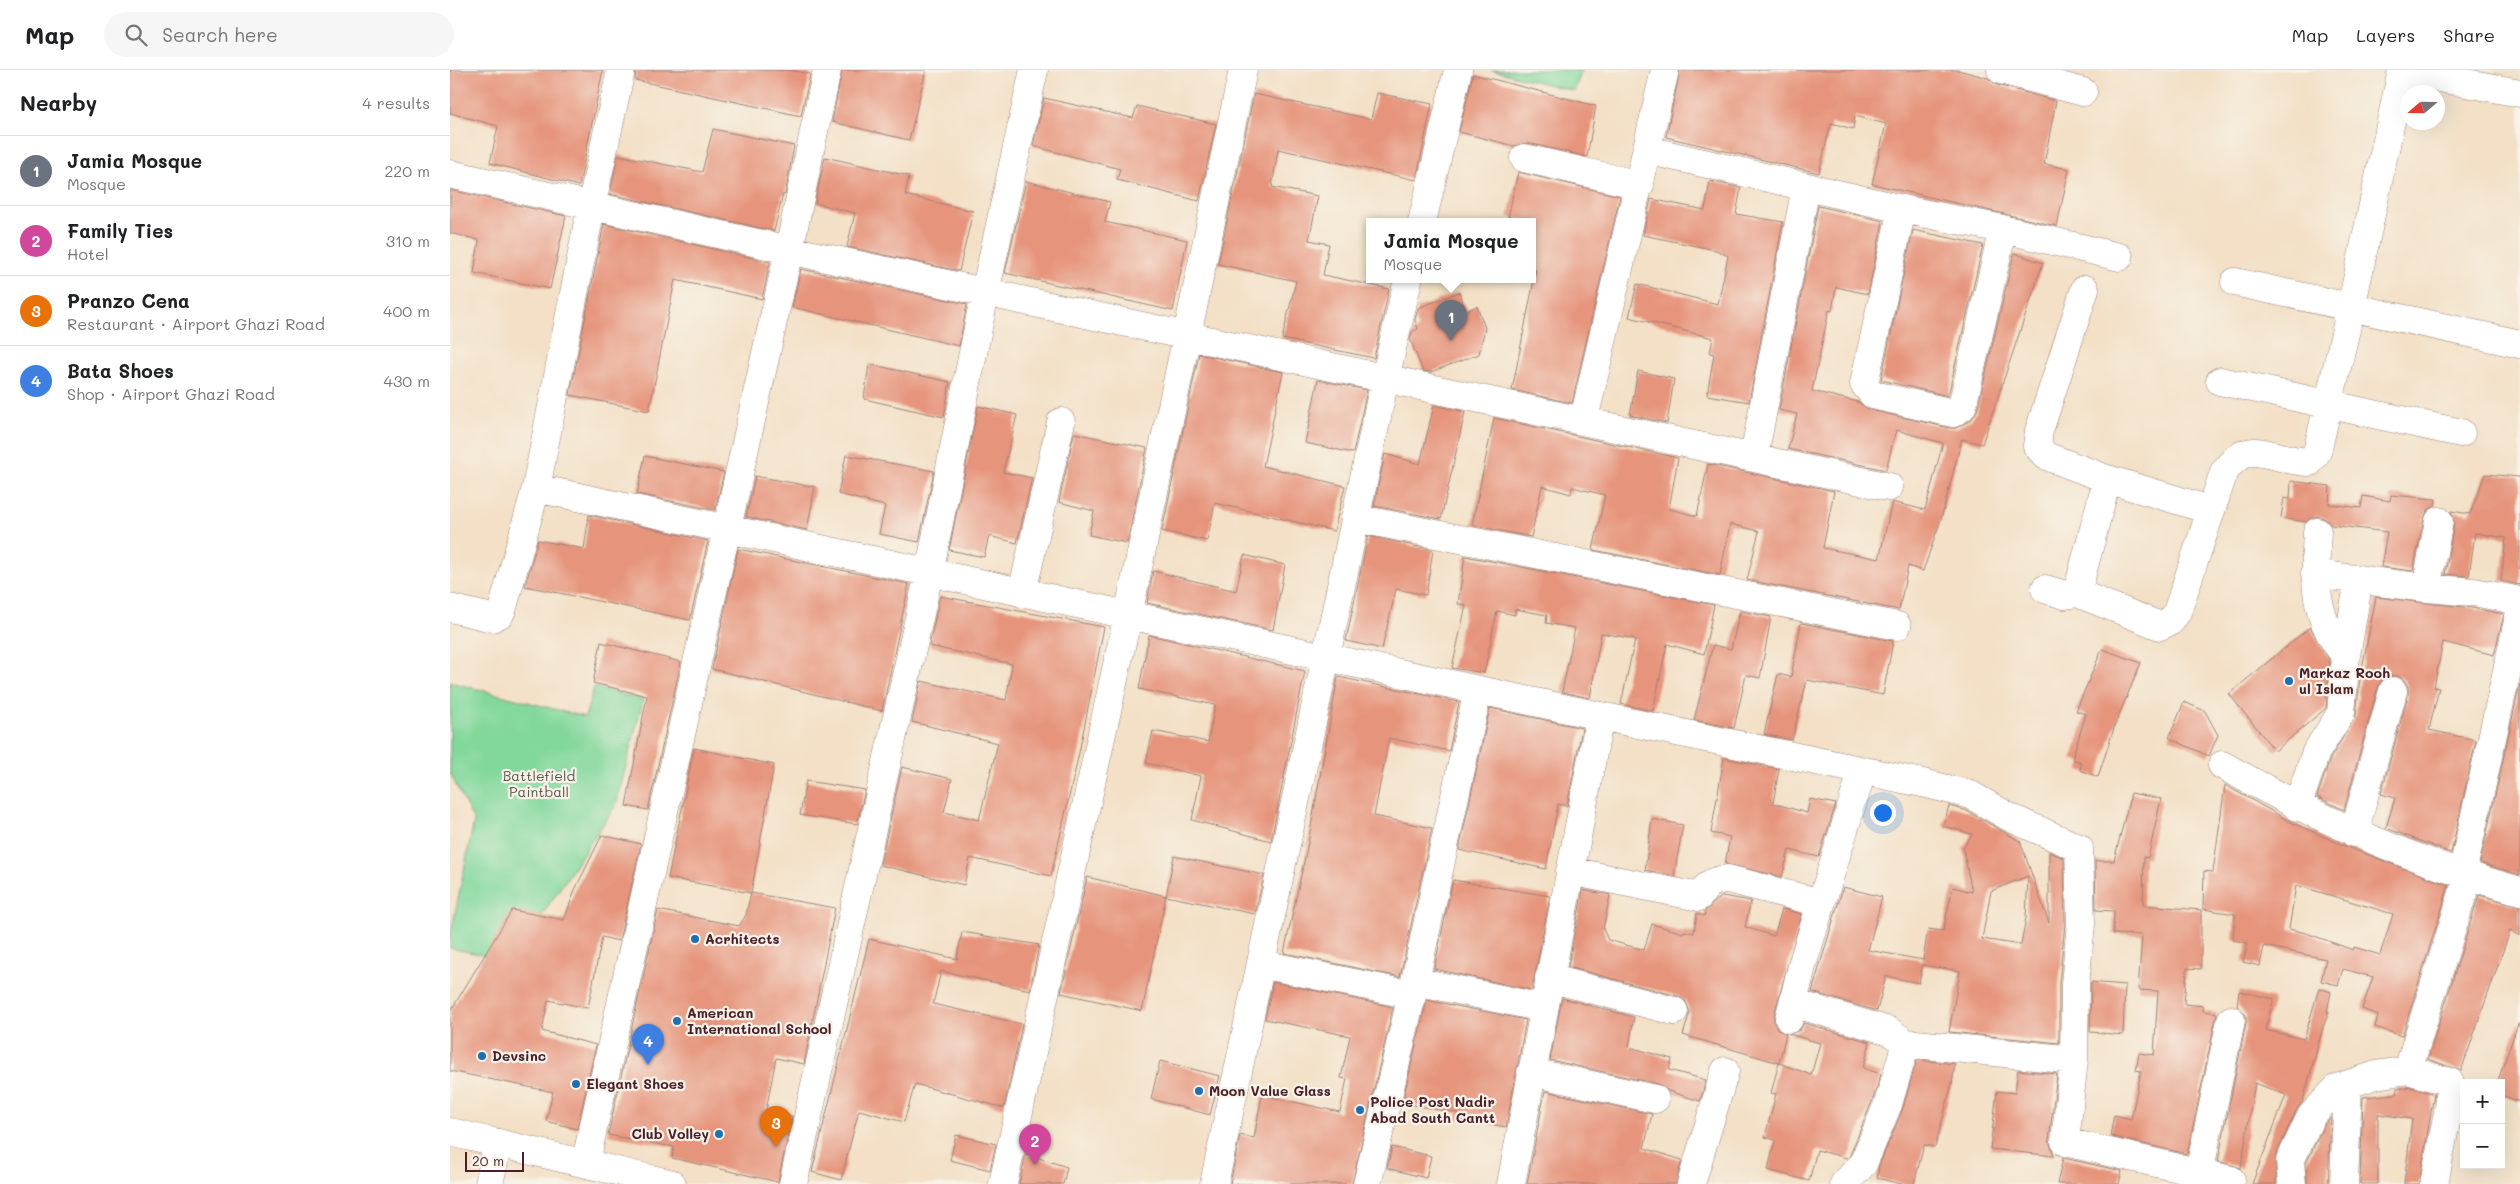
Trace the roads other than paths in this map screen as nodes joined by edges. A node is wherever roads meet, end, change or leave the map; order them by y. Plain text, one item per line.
1 (621, 70) edge
2 (827, 70) edge
3 (1034, 70) edge
4 (1243, 70) edge
5 (1458, 70) edge
6 (1665, 70) edge
7 (2001, 70) edge
8 (2402, 71) edge
9 (2082, 92) dead end
10 (2520, 93) edge
11 (1648, 150) junction
12 (1524, 158) dead end
13 (450, 174) edge
14 (1640, 185) junction
15 (1806, 187) junction
16 (592, 207) junction
17 (1902, 209) junction
18 (1423, 218) edge
19 (2003, 229) junction
20 (789, 250) junction
21 (2119, 257) dead end
22 (2234, 282) dead end
23 (1407, 283) edge
24 (2085, 289) dead end
25 (985, 293) junction
26 (2352, 308) junction
27 (1187, 335) junction
28 (2520, 344) edge
29 (1385, 379) junction
30 (2220, 381) dead end
31 (2328, 404) junction
32 (1584, 420) junction
33 (1061, 422) dead end
34 (2461, 433) dead end
35 (1754, 456) junction
36 (2107, 479) junction
37 (1890, 487) dead end
38 (536, 488) junction
39 (2210, 510) junction
40 (1355, 518) junction
41 (2439, 521) dead end
42 (725, 529) junction
43 (2317, 532) dead end
44 (929, 573) junction
45 (2315, 574) junction
46 (2358, 579) junction
47 (2426, 588) junction
48 (2045, 589) dead end
49 (1022, 593) junction
50 (2076, 593) junction
51 (2520, 601) edge
52 (450, 608) edge
53 (2520, 612) edge
54 (1128, 615) junction
55 (1897, 626) dead end
56 (2346, 656) junction
57 (1326, 658) junction
58 (1478, 690) junction
59 (2393, 692) dead end
60 (1600, 716) junction
61 (2222, 765) dead end
62 (1862, 772) junction
63 (2297, 807) junction
64 (2354, 833) junction
65 (1570, 870) junction
66 (2465, 876) junction
67 (2520, 891) edge
68 (1821, 902) junction
69 (1261, 964) junction
70 (1549, 978) junction
71 (1414, 988) junction
72 (1543, 1008) junction
73 (1674, 1011) dead end
74 (2230, 1020) dead end
75 (1906, 1043) junction
76 (2074, 1060) junction
77 (2408, 1070) junction
78 (1725, 1071) dead end
79 (1531, 1072) junction
80 (2348, 1085) junction
81 (1655, 1099) dead end
82 (450, 1132) edge
83 (498, 1143) junction
84 (588, 1164) junction
85 (2199, 1173) junction
86 (488, 1184) edge
87 (672, 1184) edge
88 (793, 1184) edge
89 (1002, 1184) edge
90 (1214, 1184) edge
91 (1367, 1184) edge
92 (1511, 1184) edge
93 (1691, 1184) edge
94 (1844, 1184) edge
95 (2230, 1184) edge
96 (2292, 1184) edge
97 (2344, 1184) edge
98 (2434, 1184) edge

1 - 16 street
2 - 20 street
3 - 25 street
4 - 27 street
5 - 18 street
6 - 11 street
7 - 9 street
8 - 10 street
8 - 26 street
11 - 14 street
11 - 15 street
12 - 14 street
13 - 16 street
14 - 32 street
15 - 17 street
15 - 35 street
16 - 20 street
16 - 38 street
17 - 19 street
17 - 19 street
19 - 21 street
20 - 25 street
20 - 42 street
22 - 26 street
23 - 29 street
24 - 36 street
25 - 27 street
25 - 44 street
26 - 28 street
26 - 31 street
27 - 29 street
27 - 54 street
29 - 32 street
29 - 40 street
30 - 31 street
31 - 34 street
31 - 39 street
32 - 35 street
33 - 49 street
35 - 37 street
36 - 39 street
36 - 50 street
38 - 42 street
38 - 52 street
39 - 50 street
40 - 55 street
40 - 57 street
41 - 47 street
42 - 44 street
42 - 84 street
43 - 45 street
44 - 49 street
44 - 88 street
45 - 46 street
45 - 56 street
46 - 47 street
46 - 56 street
47 - 51 street
48 - 50 street
49 - 54 street
53 - 66 street
54 - 57 street
54 - 89 street
56 - 63 street
57 - 58 street
57 - 69 street
58 - 60 street
58 - 71 street
59 - 64 street
60 - 62 street
60 - 65 street
61 - 63 street
62 - 68 street
62 - 76 street
63 - 64 street
64 - 66 street
65 - 68 street
65 - 70 street
66 - 67 street
66 - 77 street
68 - 75 street
69 - 71 street
69 - 90 street
70 - 72 street
70 - 73 street
71 - 72 street
71 - 91 street
72 - 79 street
74 - 85 street
75 - 76 street
75 - 94 street
76 - 85 street
77 - 80 street
77 - 98 street
78 - 93 street
79 - 81 street
79 - 92 street
80 - 96 street
80 - 97 street
82 - 83 street
83 - 84 street
83 - 86 street
84 - 87 street
85 - 95 street

